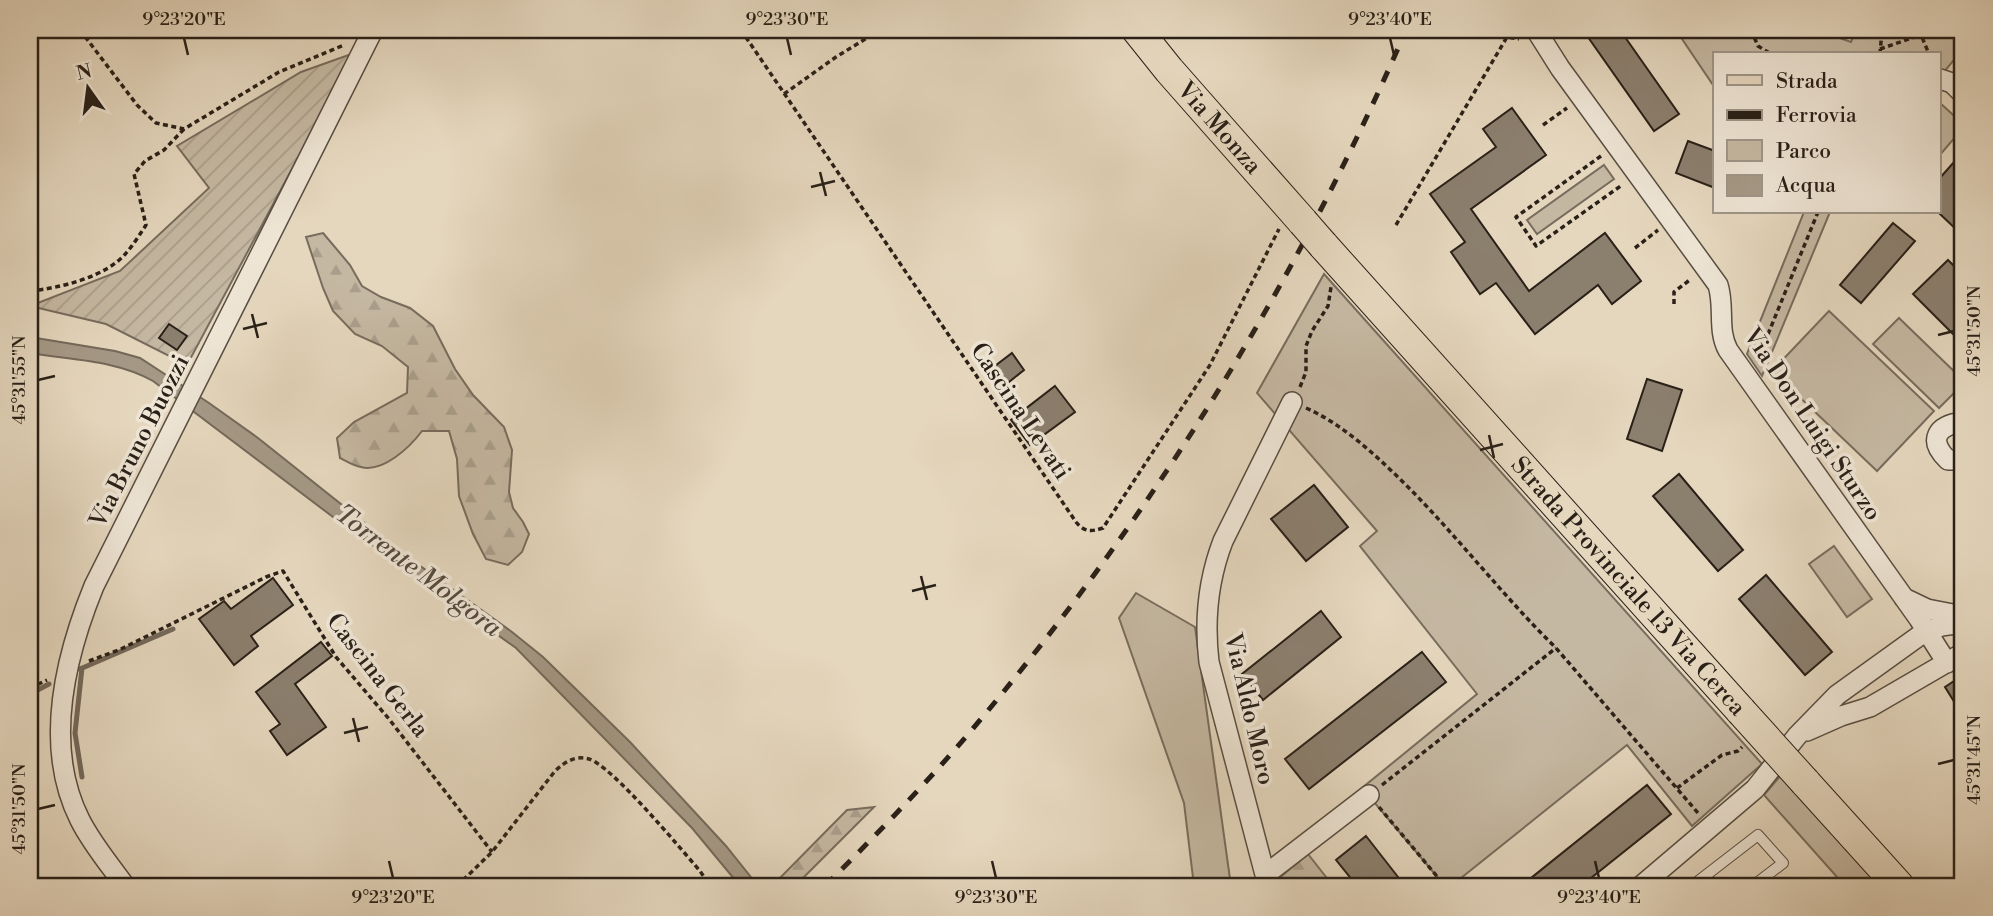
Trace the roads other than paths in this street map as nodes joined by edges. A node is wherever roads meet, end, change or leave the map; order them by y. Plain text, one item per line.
1 (1137, 30) edge
2 (370, 35) edge
3 (1528, 35) edge
4 (1940, 79) edge
5 (1963, 94) edge
6 (1294, 221) joint
7 (1292, 402) road end
8 (1963, 422) edge
9 (1963, 460) edge
10 (1903, 597) junction
11 (1963, 616) edge
12 (1963, 623) edge
13 (1927, 632) junction
14 (1955, 658) edge
15 (1797, 736) junction
16 (1369, 795) road end
17 (1266, 881) edge
18 (1645, 885) edge
19 (125, 886) edge
20 (1692, 886) edge
21 (1753, 886) edge
22 (1899, 886) edge

1 - 6 main road, Via Monza
2 - 19 street, Via Bruno Buozzi
3 - 10 street, Via Don Luigi Sturzo
4 - 5 street
6 - 22 main road, Strada Provinciale 13 Via Cerca, bridge
7 - 17 street, Via Aldo Moro
8 - 9 street
10 - 11 street
10 - 13 street, Via Don Luigi Sturzo
12 - 13 street
13 - 14 street, Via Don Luigi Sturzo
13 - 15 street
14 - 15 street
15 - 18 street
16 - 17 street, Via Aldo Moro
20 - 21 lane

